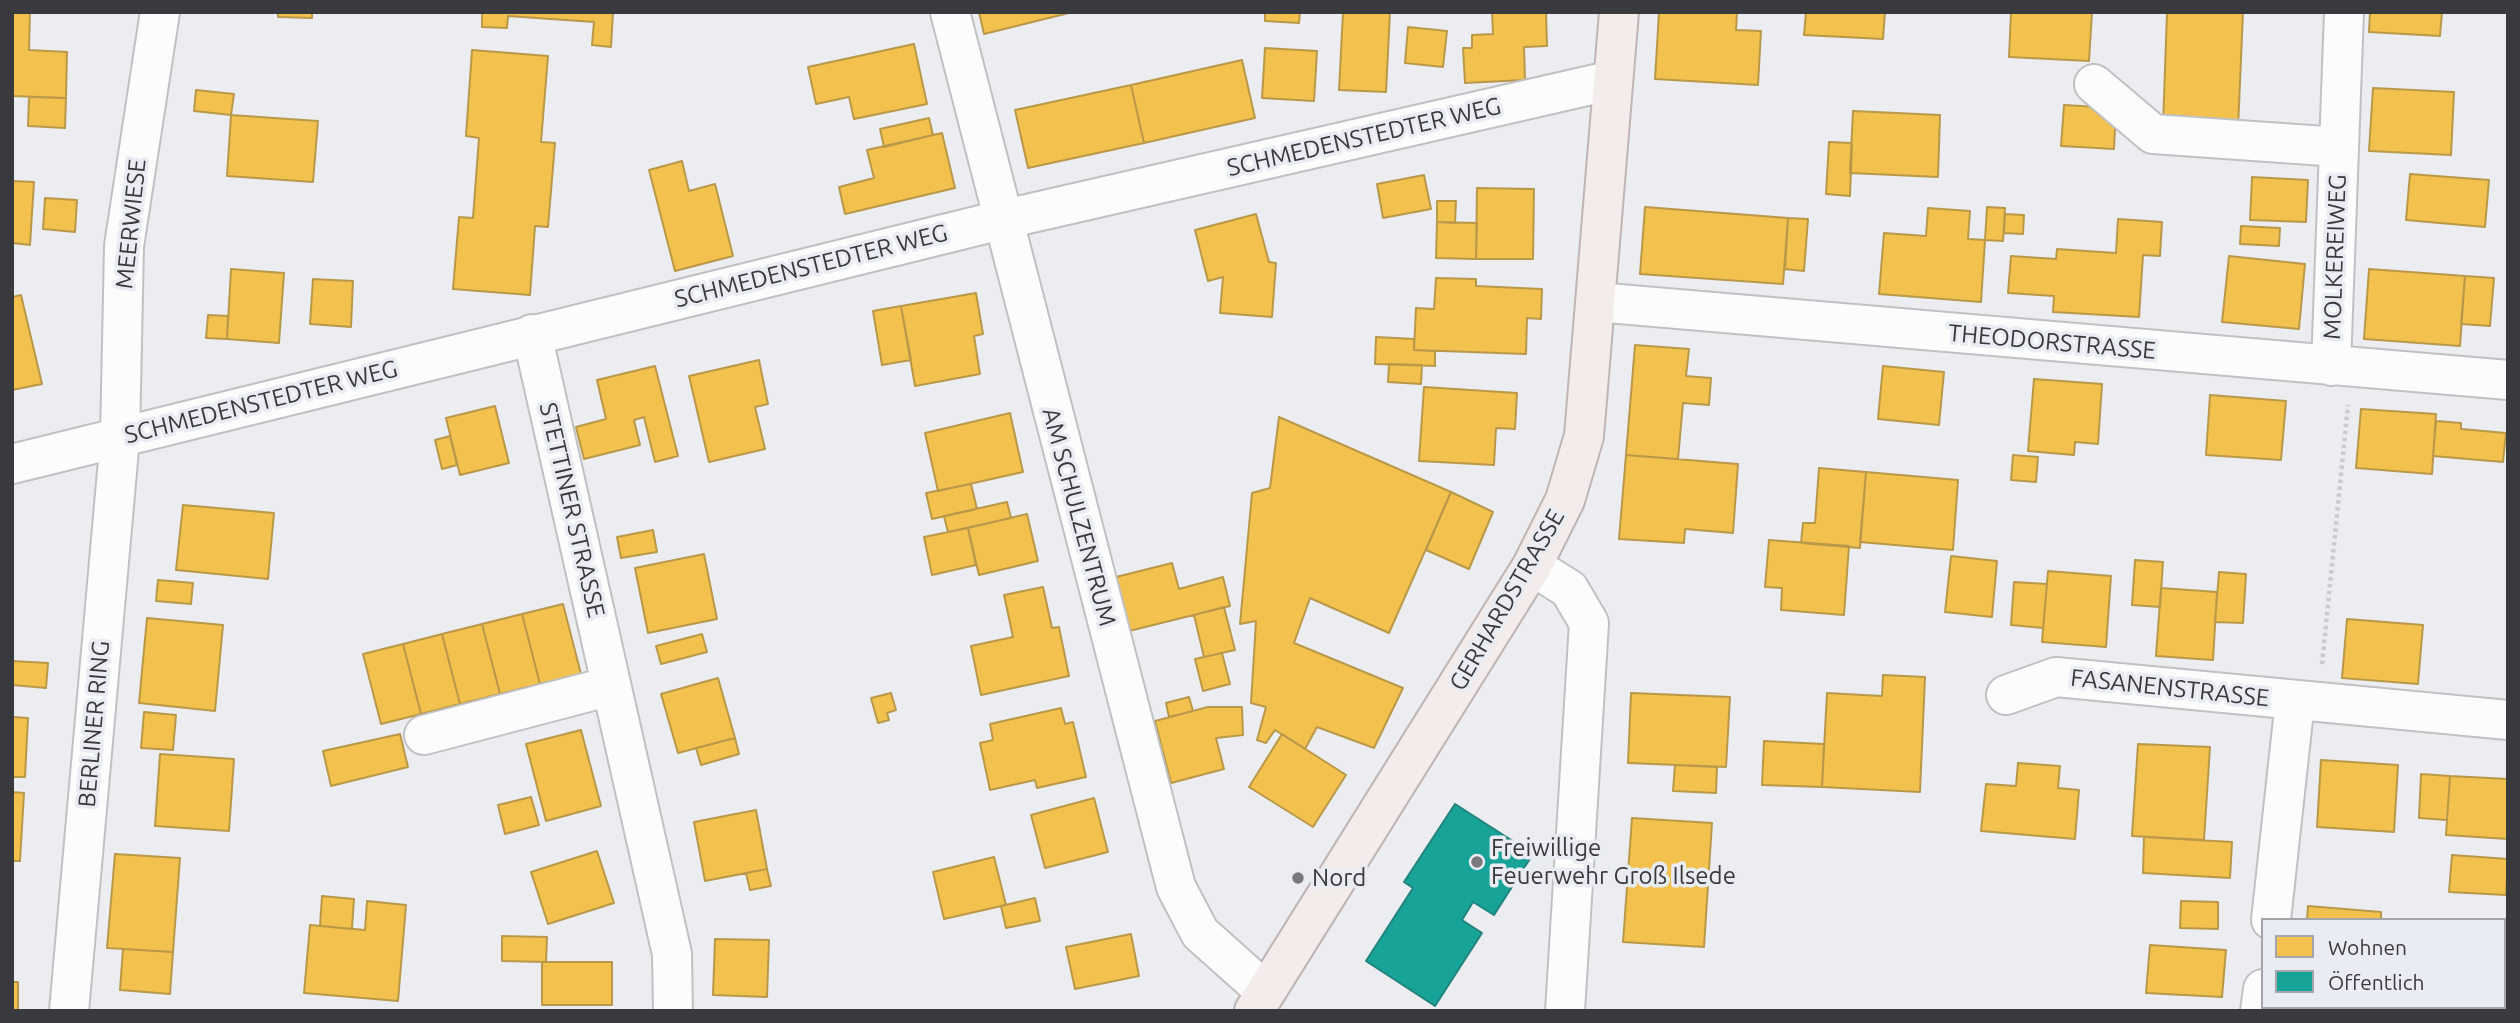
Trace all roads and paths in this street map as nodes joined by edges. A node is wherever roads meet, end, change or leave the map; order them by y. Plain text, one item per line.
1 (160, 12) edge
2 (950, 12) edge
3 (1619, 12) edge
4 (2344, 12) edge
5 (1613, 80) junction
6 (2094, 84) dead end
7 (2339, 147) junction
8 (1001, 220) junction
9 (1596, 302) junction
10 (532, 334) junction
11 (2342, 368) junction
12 (2508, 380) edge
13 (120, 438) junction
14 (12, 464) edge
15 (1532, 566) junction
16 (611, 686) junction
17 (2006, 695) dead end
18 (2307, 701) junction
19 (2508, 720) edge
20 (424, 735) dead end
21 (2271, 918) edge
22 (1259, 1001) edge
23 (69, 1011) edge
24 (673, 1011) edge
25 (1565, 1011) edge

1 - 13 street, MEERWIESE
2 - 8 street, AM SCHULZENTRUM
3 - 5 main road, GERHARDSTRASSE
4 - 7 street, MOLKEREIWEG
5 - 8 street, SCHMEDENSTEDTER WEG
5 - 9 main road, GERHARDSTRASSE
6 - 7 street, MOLKEREIWEG
7 - 11 street, MOLKEREIWEG
8 - 10 street, SCHMEDENSTEDTER WEG
8 - 22 street, AM SCHULZENTRUM
9 - 11 street, THEODORSTRASSE
9 - 15 main road, GERHARDSTRASSE
10 - 13 street, SCHMEDENSTEDTER WEG
10 - 16 street, STETTINER STRASSE
11 - 12 street, THEODORSTRASSE
11 - 18 path
13 - 14 street, SCHMEDENSTEDTER WEG
13 - 23 street, BERLINER RING
15 - 22 main road, GERHARDSTRASSE
15 - 25 street
16 - 20 street
16 - 24 street, STETTINER STRASSE
17 - 18 street, FASANENSTRASSE
18 - 19 street, FASANENSTRASSE
18 - 21 street, FASANENSTRASSE

